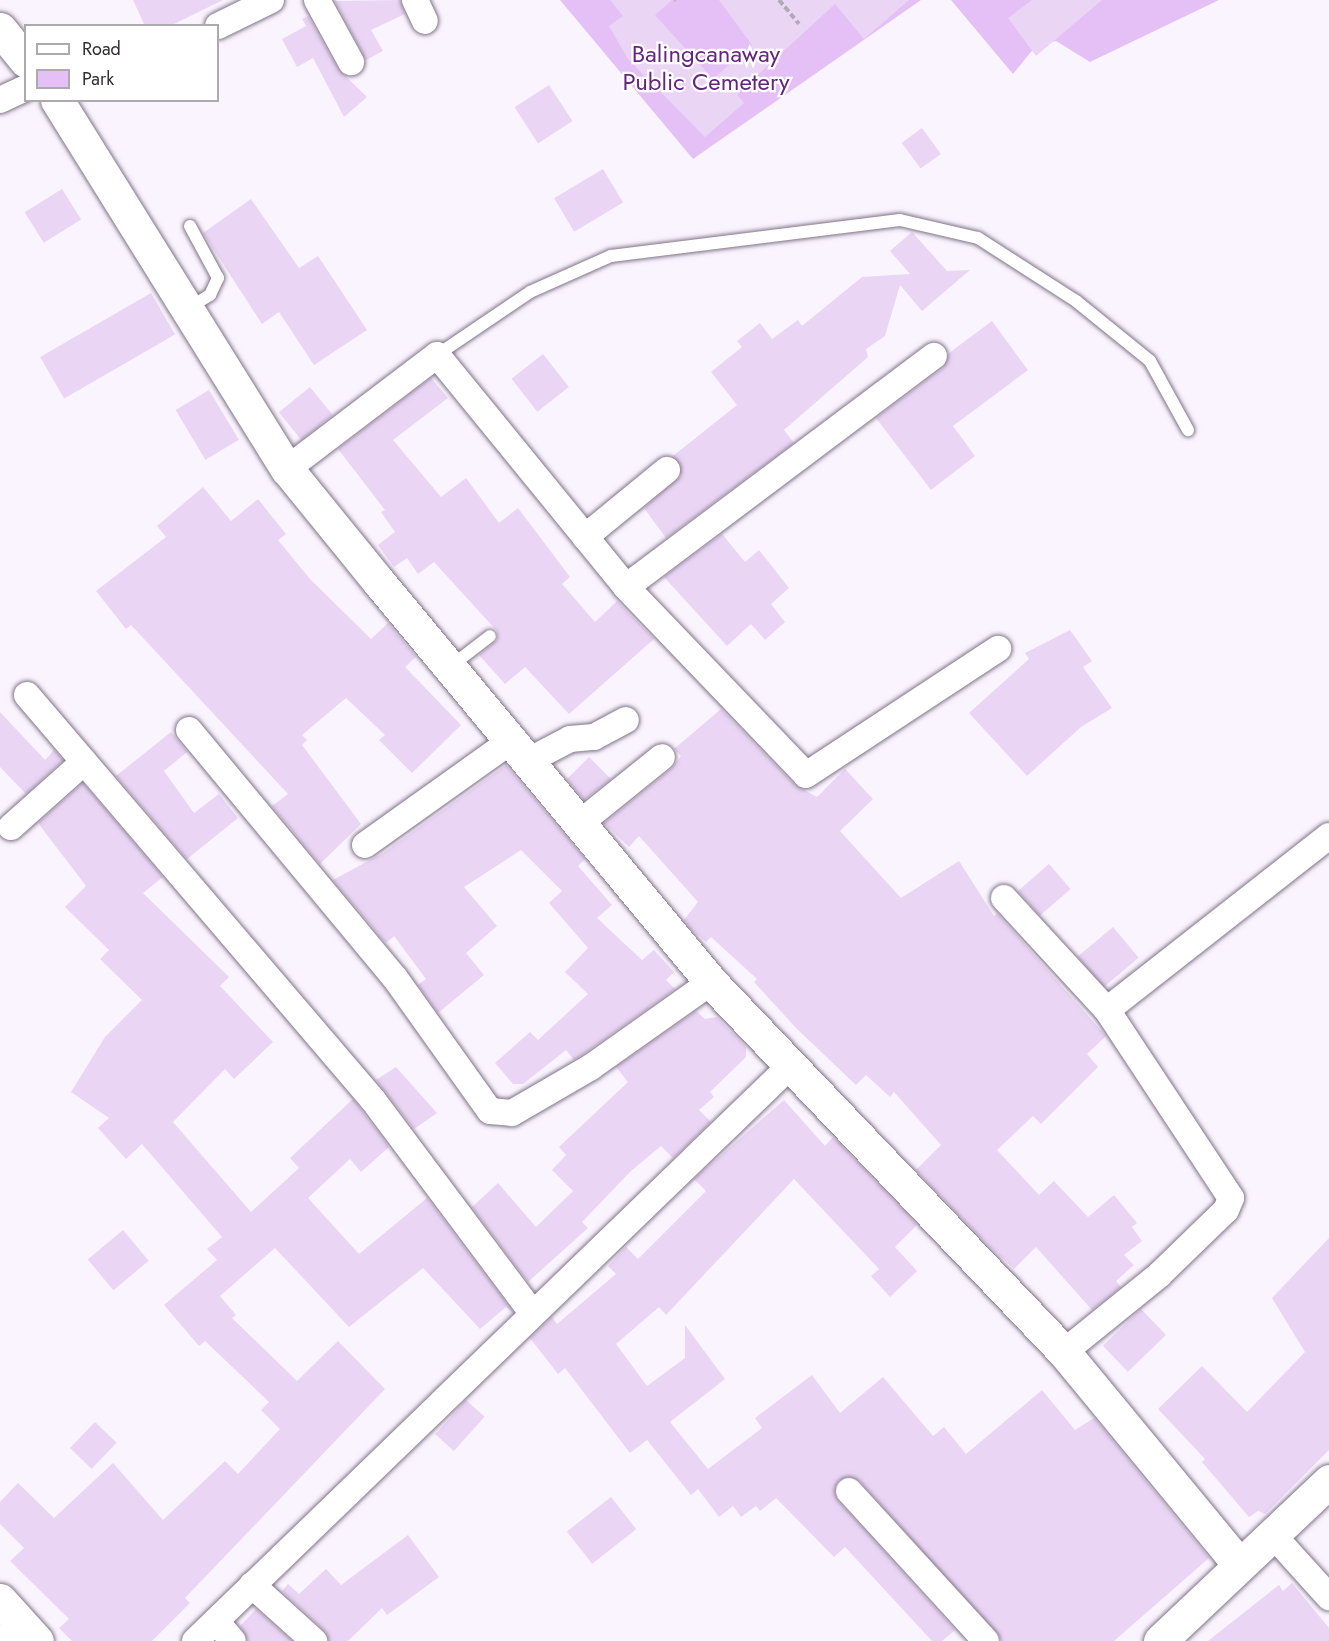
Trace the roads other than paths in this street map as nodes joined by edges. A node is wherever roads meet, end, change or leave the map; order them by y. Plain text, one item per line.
1 (271, 0) edge
2 (317, 0) edge
3 (219, 26) edge
4 (0, 28) edge
5 (24, 58) edge
6 (351, 62) dead end
7 (24, 89) edge
8 (0, 100) edge
9 (61, 102) edge
10 (190, 226) dead end
11 (188, 309) junction
12 (437, 355) junction
13 (934, 356) dead end
14 (1188, 430) dead end
15 (287, 469) junction
16 (667, 470) dead end
17 (585, 537) junction
18 (626, 587) junction
19 (490, 636) dead end
20 (998, 649) dead end
21 (450, 667) junction
22 (27, 695) dead end
23 (626, 720) dead end
24 (189, 730) dead end
25 (520, 751) junction
26 (662, 757) dead end
27 (84, 762) junction
28 (579, 823) junction
29 (11, 827) dead end
30 (1329, 836) edge
31 (365, 844) dead end
32 (1004, 898) dead end
33 (711, 982) junction
34 (1107, 1010) junction
35 (790, 1066) junction
36 (531, 1311) junction
37 (1064, 1352) junction
38 (1329, 1480) edge
39 (849, 1491) dead end
40 (1273, 1536) junction
41 (1239, 1564) junction
42 (252, 1585) junction
43 (1329, 1597) edge
44 (216, 1621) junction
45 (195, 1641) edge
46 (232, 1641) edge
47 (314, 1641) edge
48 (986, 1641) edge
49 (1160, 1641) edge

1 - 3 street
2 - 6 street
4 - 5 street
7 - 8 street
9 - 11 street
10 - 11 lane
11 - 15 street
12 - 14 lane
12 - 15 street
12 - 17 street
13 - 18 street
15 - 21 street
16 - 17 street
17 - 18 street
18 - 20 street
19 - 21 lane
21 - 25 street
22 - 27 street
23 - 25 street
24 - 33 street
25 - 28 street
25 - 31 street
26 - 28 street
27 - 29 street
27 - 36 street
28 - 33 street
30 - 34 street
32 - 34 street
33 - 35 street
34 - 37 street
35 - 36 street
35 - 37 street
36 - 42 street
37 - 41 street
38 - 40 street
39 - 48 street
40 - 41 street
40 - 43 street
41 - 49 street
42 - 44 street
42 - 47 street
44 - 45 street
44 - 46 street

